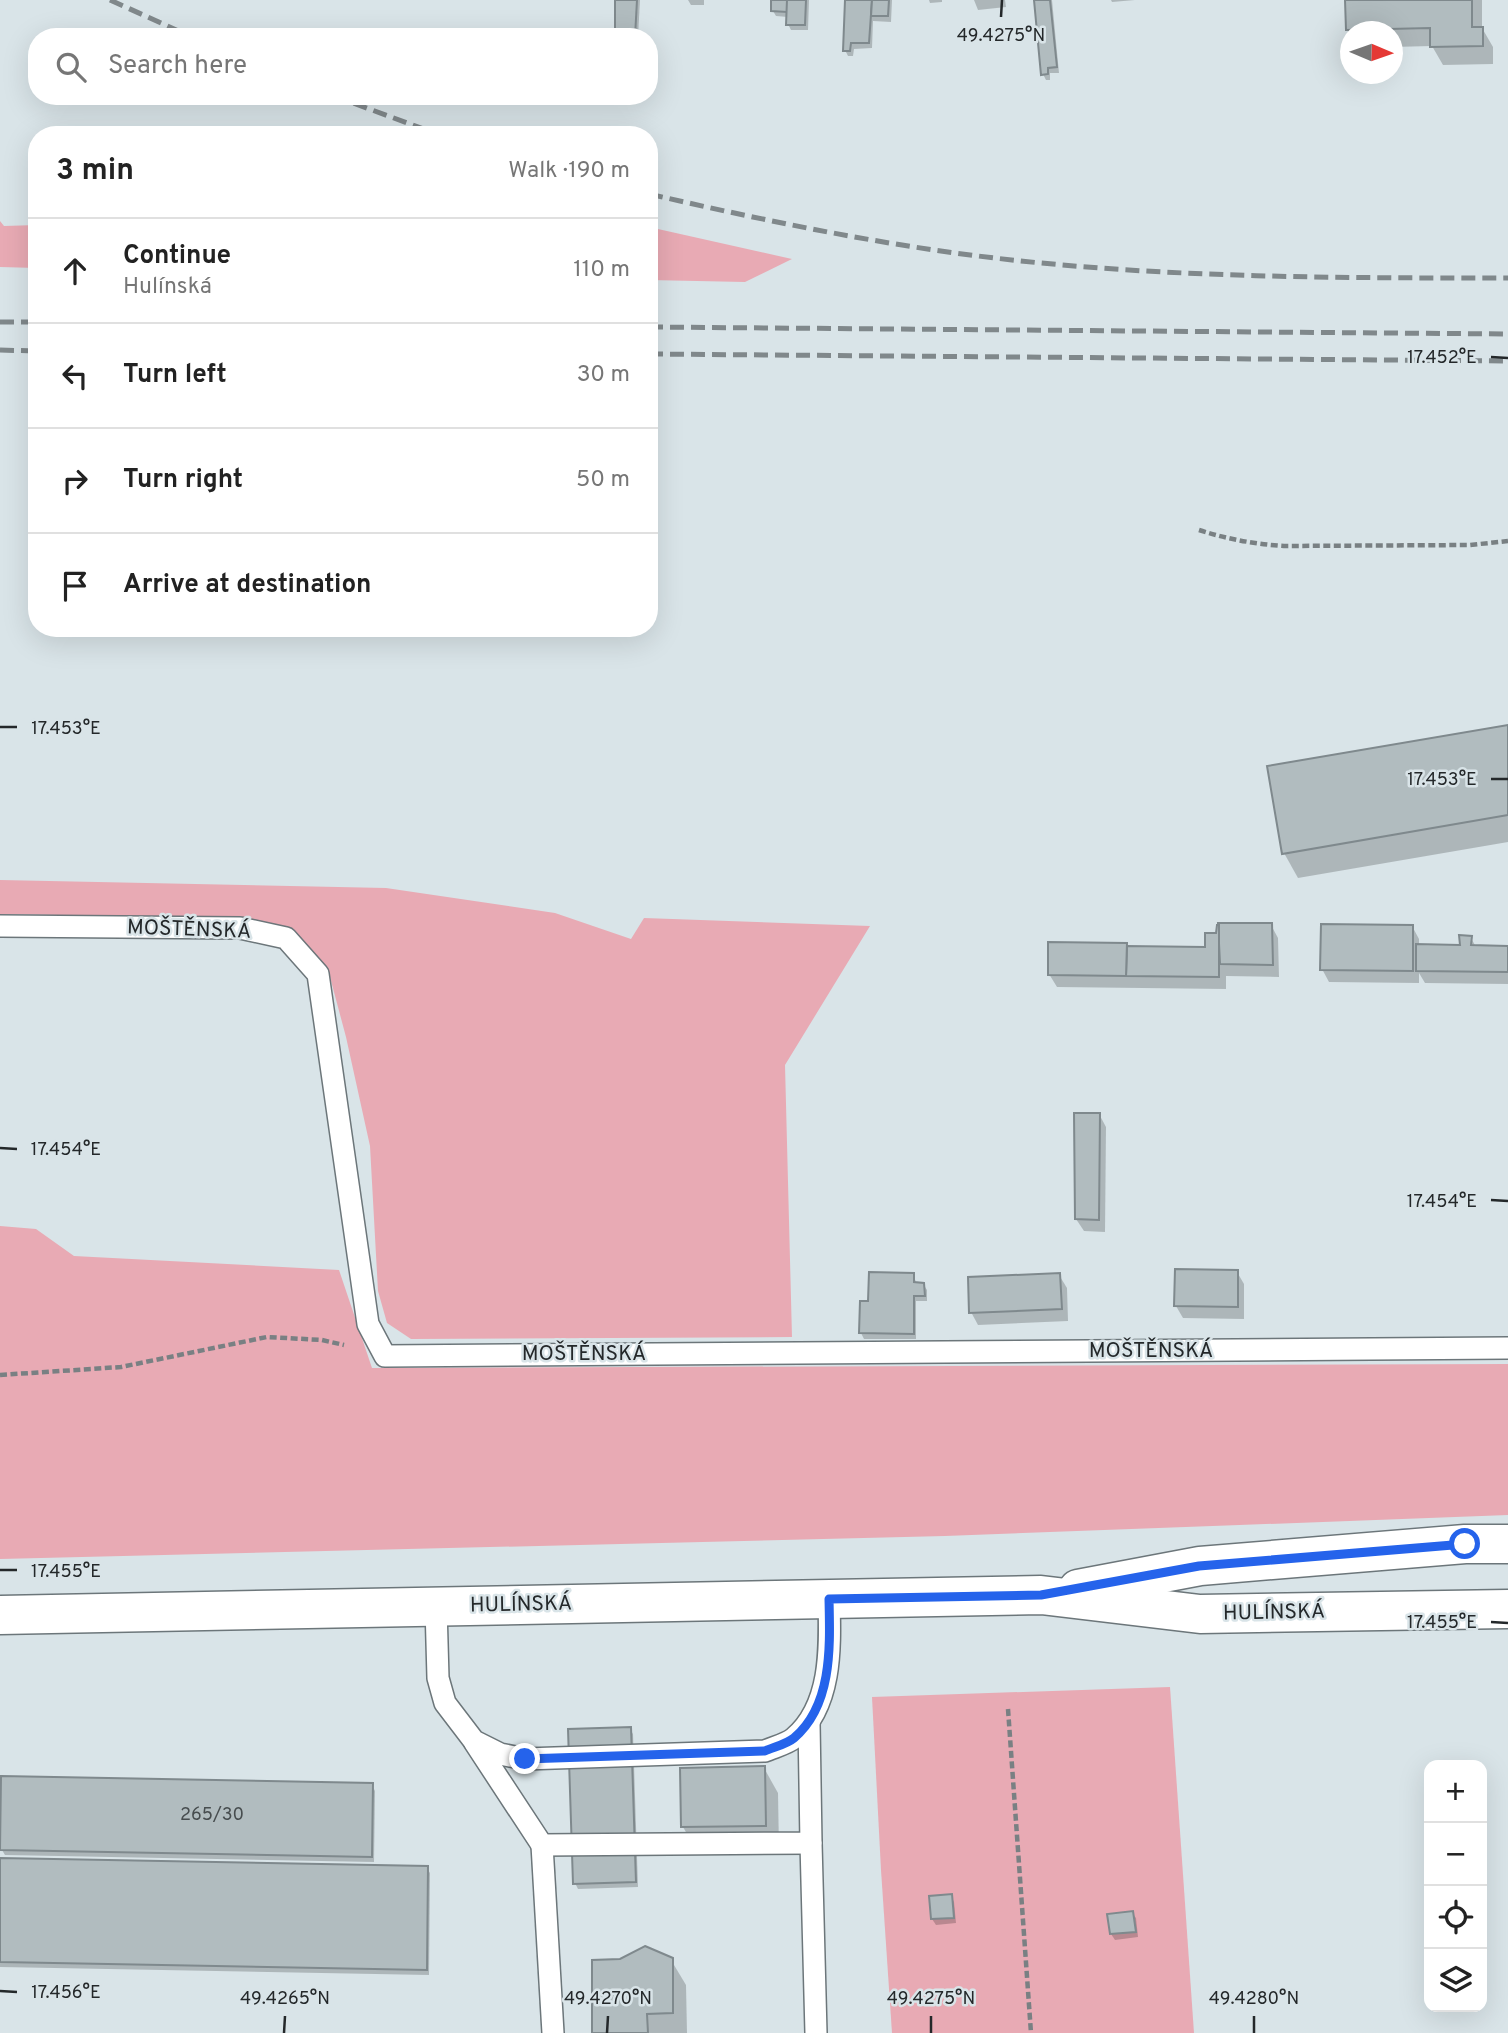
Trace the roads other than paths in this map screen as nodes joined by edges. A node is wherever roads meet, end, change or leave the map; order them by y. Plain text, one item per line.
1 (0, 926) edge
2 (1508, 1348) edge
3 (1508, 1544) edge
4 (1041, 1595) junction
5 (829, 1599) junction
6 (436, 1607) junction
7 (1508, 1609) edge
8 (0, 1615) edge
9 (809, 1723) junction
10 (474, 1741) junction
11 (810, 1843) junction
12 (542, 1845) junction
13 (553, 2033) edge
14 (816, 2033) edge

1 - 2 lane, MOŠTĚNSKÁ
3 - 4 main road, HULÍNSKÁ
4 - 5 main road, HULÍNSKÁ
4 - 7 main road, HULÍNSKÁ
5 - 6 main road, HULÍNSKÁ
5 - 9 lane
6 - 8 main road, HULÍNSKÁ
6 - 10 lane
9 - 10 lane
9 - 11 lane
10 - 12 lane
11 - 12 lane
11 - 14 lane
12 - 13 lane

